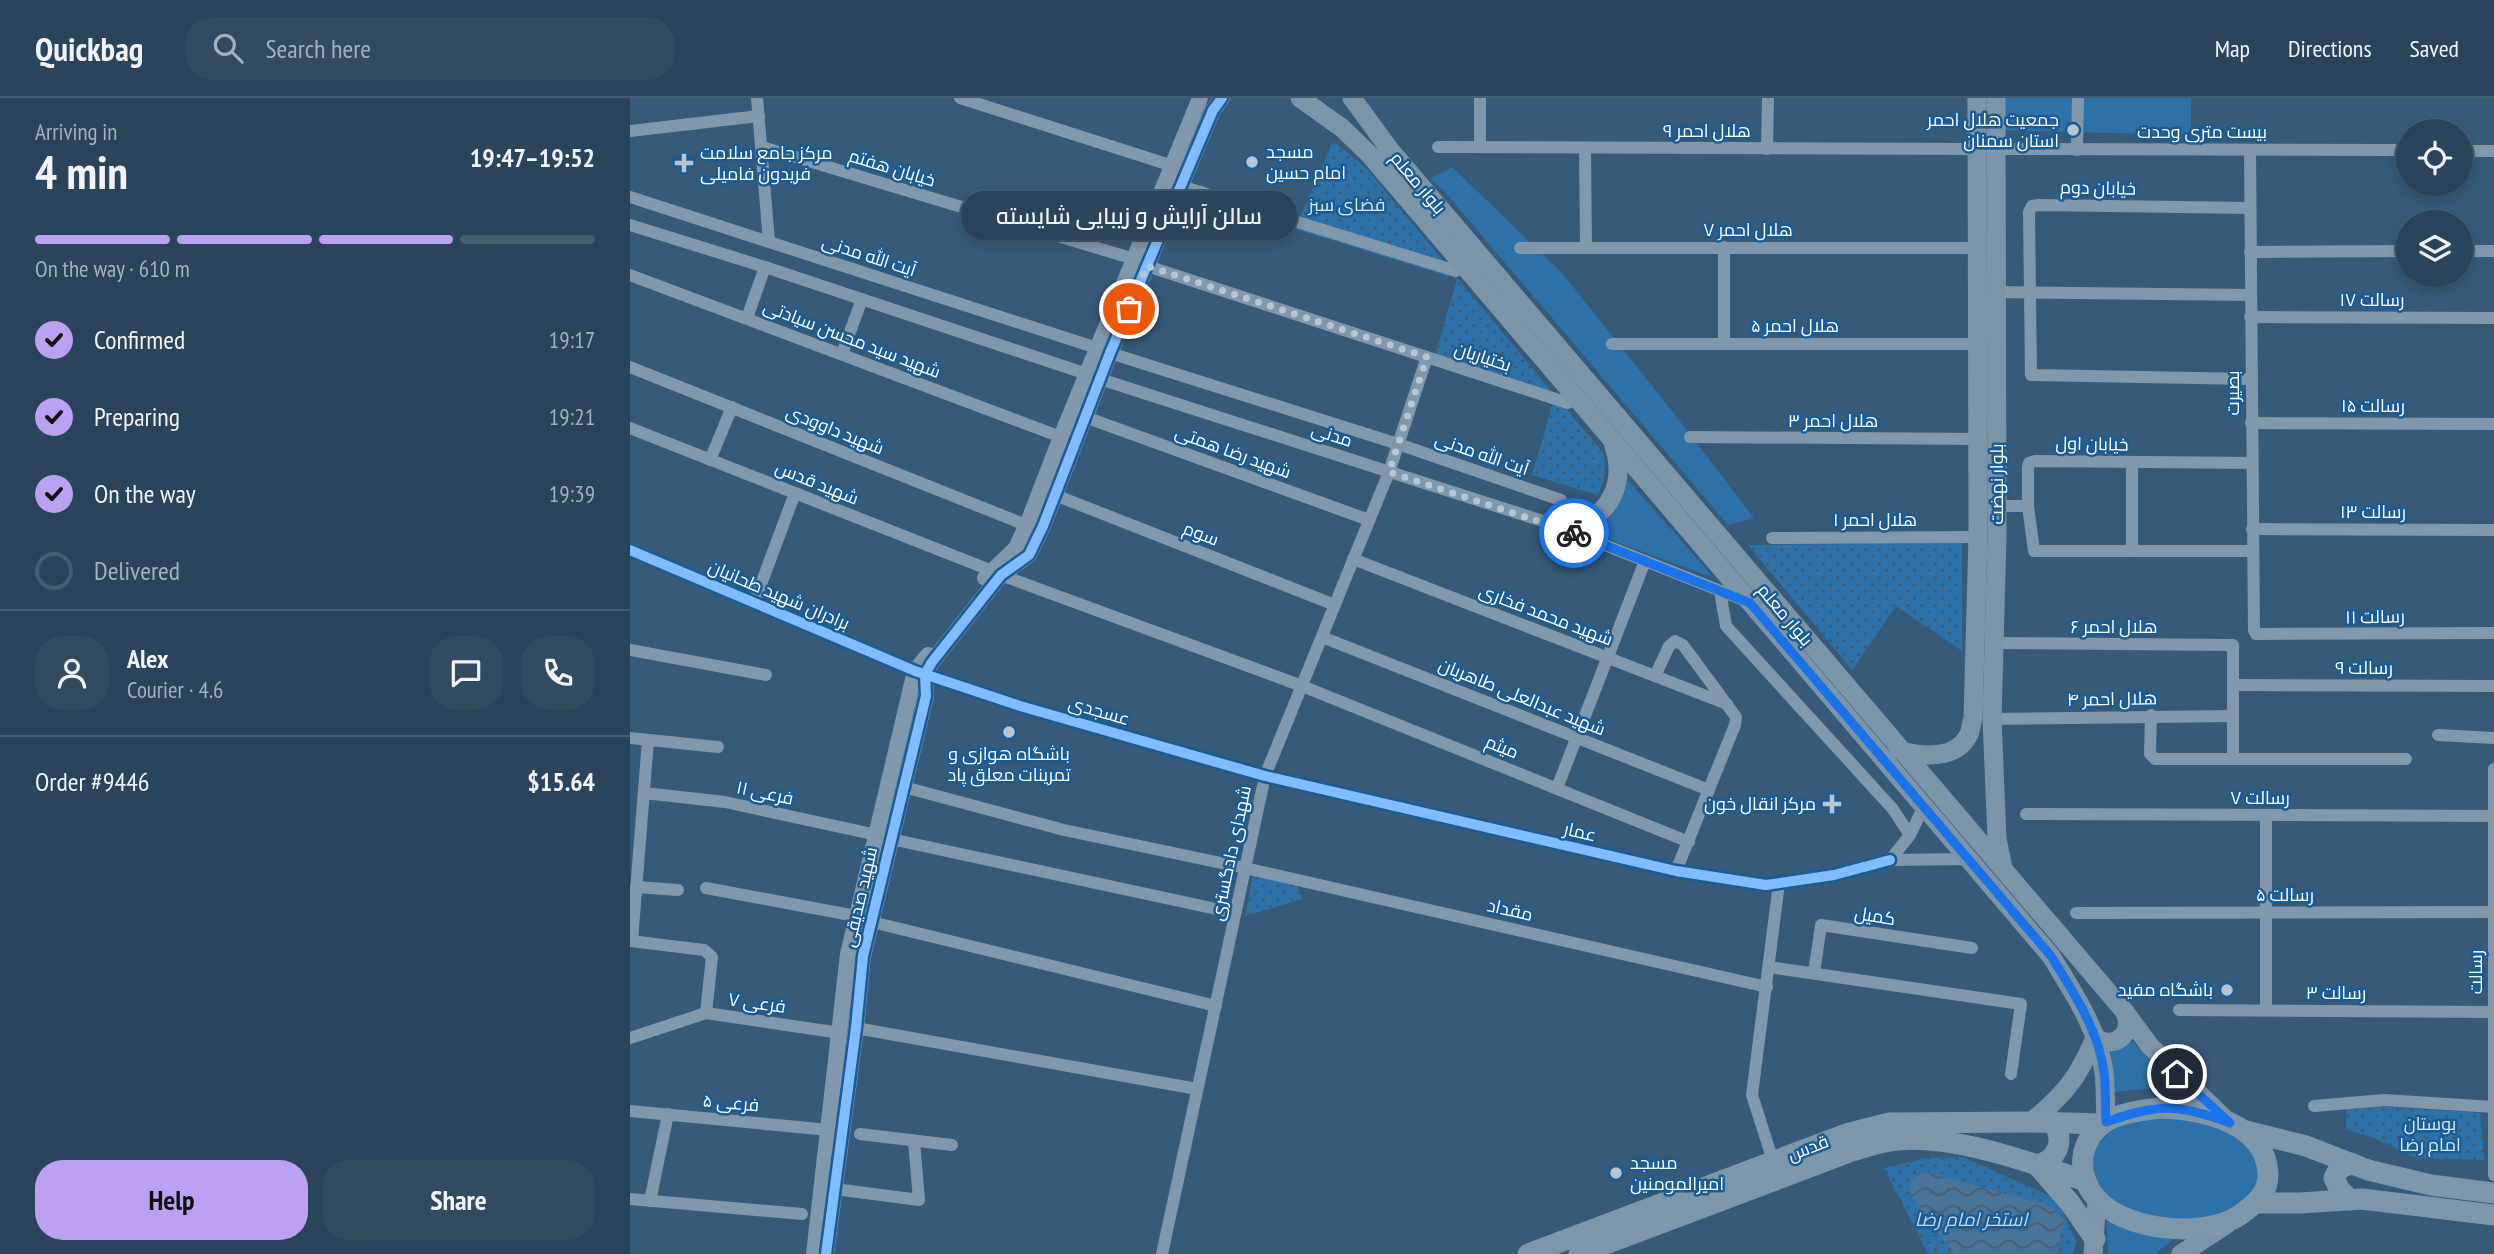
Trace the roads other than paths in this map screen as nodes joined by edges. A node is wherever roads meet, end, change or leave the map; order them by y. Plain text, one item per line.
1 (757, 98) edge
2 (960, 98) edge
3 (1200, 98) edge
4 (1222, 98) edge
5 (1352, 98) edge
6 (1480, 98) edge
7 (1768, 98) edge
8 (1977, 98) edge
9 (1996, 98) edge
10 (2078, 98) edge
11 (1309, 101) edge
12 (759, 116) junction
13 (630, 131) edge
14 (762, 146) junction
15 (1438, 147) dead end
16 (1480, 147) junction
17 (1585, 148) junction
18 (1767, 149) junction
19 (1986, 149) junction
20 (2077, 149) junction
21 (2250, 150) junction
22 (2396, 150) edge
23 (2473, 150) edge
24 (2494, 151) edge
25 (1173, 166) junction
26 (1181, 186) junction
27 (630, 197) edge
28 (2250, 208) junction
29 (630, 225) edge
30 (769, 242) junction
31 (1586, 247) junction
32 (1724, 247) junction
33 (1976, 247) junction
34 (1520, 248) dead end
35 (2396, 251) edge
36 (2473, 251) edge
37 (2494, 251) edge
38 (2250, 253) junction
39 (1140, 262) junction
40 (765, 267) junction
41 (1456, 271) dead end
42 (630, 275) edge
43 (1996, 292) junction
44 (2030, 292) junction
45 (2250, 295) junction
46 (862, 299) junction
47 (2250, 317) junction
48 (747, 318) junction
49 (2494, 318) edge
50 (1612, 344) dead end
51 (1724, 344) junction
52 (1977, 344) junction
53 (1104, 351) junction
54 (842, 354) junction
55 (1427, 357) junction
56 (630, 368) edge
57 (1094, 376) junction
58 (2251, 379) junction
59 (1568, 403) dead end
60 (732, 407) junction
61 (1085, 417) junction
62 (2251, 423) junction
63 (2494, 424) edge
64 (630, 428) edge
65 (1060, 437) junction
66 (1690, 438) dead end
67 (1977, 439) junction
68 (1613, 442) junction
69 (1398, 444) junction
70 (710, 460) junction
71 (2132, 463) junction
72 (2251, 463) junction
73 (1389, 472) junction
74 (795, 493) junction
75 (1055, 495) junction
76 (1561, 500) dead end
77 (1997, 506) junction
78 (2028, 506) junction
79 (1369, 520) junction
80 (1552, 524) junction
81 (1026, 526) junction
82 (2252, 529) junction
83 (2494, 530) edge
84 (1978, 537) junction
85 (1772, 538) dead end
86 (630, 550) edge
87 (2132, 551) junction
88 (2252, 551) junction
89 (1353, 559) junction
90 (1645, 561) junction
91 (995, 572) junction
92 (1720, 591) junction
93 (754, 603) junction
94 (1750, 603) junction
95 (1335, 605) junction
96 (2494, 633) edge
97 (2256, 634) joint
98 (1322, 637) junction
99 (1994, 643) junction
100 (630, 650) edge
101 (1609, 658) junction
102 (920, 672) junction
103 (766, 676) dead end
104 (1655, 676) junction
105 (2234, 685) junction
106 (1302, 686) junction
107 (2494, 686) edge
108 (1727, 704) junction
109 (2151, 715) junction
110 (2233, 716) junction
111 (1992, 719) junction
112 (2438, 735) dead end
113 (1968, 737) junction
114 (630, 738) edge
115 (1577, 738) junction
116 (2494, 738) edge
117 (648, 740) junction
118 (1993, 746) junction
119 (719, 747) dead end
120 (1899, 750) junction
121 (2233, 759) junction
122 (2406, 759) dead end
123 (2494, 769) edge
124 (1265, 776) junction
125 (904, 788) junction
126 (1557, 788) junction
127 (1709, 790) junction
128 (644, 793) junction
129 (1924, 806) junction
130 (2026, 814) dead end
131 (2266, 815) junction
132 (2494, 816) edge
133 (1910, 835) junction
134 (884, 837) junction
135 (635, 839) edge
136 (1689, 842) junction
137 (1970, 859) junction
138 (1890, 860) junction
139 (1245, 867) junction
140 (2003, 869) junction
141 (1676, 872) junction
142 (1779, 883) junction
143 (636, 887) junction
144 (706, 888) dead end
145 (678, 890) dead end
146 (2494, 912) edge
147 (1236, 913) junction
148 (2076, 913) dead end
149 (2266, 913) junction
150 (864, 919) junction
151 (631, 941) edge
152 (1972, 948) dead end
153 (1769, 967) junction
154 (1814, 974) junction
155 (1767, 987) junction
156 (1216, 1006) junction
157 (2179, 1010) dead end
158 (2266, 1010) junction
159 (2125, 1012) junction
160 (2494, 1012) edge
161 (706, 1013) junction
162 (848, 1030) junction
163 (630, 1038) edge
164 (2095, 1038) junction
165 (2011, 1074) dead end
166 (1197, 1089) junction
167 (2314, 1105) dead end
168 (2494, 1107) edge
169 (630, 1111) edge
170 (668, 1114) junction
171 (2031, 1122) junction
172 (2053, 1122) junction
173 (2104, 1123) junction
174 (2237, 1127) junction
175 (829, 1130) junction
176 (860, 1135) dead end
177 (914, 1141) junction
178 (952, 1145) dead end
179 (1773, 1161) junction
180 (2353, 1164) junction
181 (2037, 1165) junction
182 (2086, 1181) junction
183 (2494, 1181) edge
184 (835, 1189) junction
185 (630, 1199) edge
186 (2097, 1199) junction
187 (650, 1200) junction
188 (2350, 1200) junction
189 (2257, 1203) junction
190 (802, 1214) dead end
191 (2494, 1215) edge
192 (2233, 1219) junction
193 (2094, 1246) edge
194 (814, 1254) edge
195 (826, 1254) edge
196 (1162, 1254) edge
197 (1528, 1254) edge
198 (1579, 1254) edge
199 (2181, 1254) edge

1 - 12 street
2 - 25 street
3 - 25 street
4 - 26 street
5 - 120 main road, بلوار معلم
6 - 16 street
7 - 18 street
8 - 19 main road, بلوار نهضت
9 - 19 main road, بلوار نهضت
10 - 20 street
11 - 68 main road, بلوار معلم
12 - 13 street
12 - 14 street
14 - 30 street
14 - 39 street, خیابان هفتم
15 - 16 street, هلال احمر ۹
16 - 17 street, هلال احمر ۹
17 - 18 street, هلال احمر ۹
17 - 31 street
18 - 19 street, هلال احمر ۹
19 - 20 street, بیست متری وحدت
19 - 33 main road, بلوار نهضت
19 - 43 main road, بلوار نهضت
20 - 21 street, بیست متری وحدت
21 - 22 street, بیست متری وحدت
21 - 28 street, بصیرت
23 - 24 street
25 - 39 street
26 - 39 street
26 - 41 street
27 - 30 street, آیت الله مدنی
28 - 38 street, بصیرت
28 - 44 street, خیابان دوم
29 - 40 street
30 - 53 street, آیت الله مدنی
31 - 32 street, هلال احمر ۷
31 - 34 street, هلال احمر ۷
32 - 33 street, هلال احمر ۷
32 - 51 street
33 - 52 main road, بلوار نهضت
35 - 38 street
36 - 37 street
38 - 45 street, بصیرت
39 - 53 street
39 - 55 street, بختیاریان
40 - 46 street
40 - 48 street
42 - 48 street, شهید سید محسن سیادتی
43 - 44 street
43 - 77 main road, بلوار نهضت
44 - 45 street
44 - 58 street, خیابان دوم
45 - 47 street, بصیرت
46 - 54 street
46 - 57 street
47 - 49 street, رسالت ۱۷
47 - 58 street, بصیرت
48 - 54 street, شهید سید محسن سیادتی
50 - 51 street, هلال احمر ۵
51 - 52 street, هلال احمر ۵
52 - 67 main road, بلوار نهضت
53 - 57 street
53 - 69 street, آیت الله مدنی
54 - 65 street, شهید سید محسن سیادتی
55 - 59 street, بختیاریان
55 - 69 street, شهدای دادگستری
56 - 60 street, شهید داوودی
57 - 61 street
57 - 65 street
57 - 73 street, مدنی
58 - 62 street, بصیرت
60 - 70 street
60 - 81 street, شهید داوودی
61 - 75 street
61 - 79 street, شهید رضا همتی
62 - 63 street, رسالت ۱۵
62 - 72 street, بصیرت
64 - 70 street, شهید قدس
65 - 81 street
66 - 67 street, هلال احمر ۳
67 - 84 main road, بلوار نهضت
68 - 80 main road
68 - 94 main road, بلوار معلم
69 - 73 street, شهدای دادگستری
69 - 76 street, آیت الله مدنی
70 - 74 street, شهید قدس
71 - 72 street, خیابان اول
71 - 78 street, خیابان اول
71 - 87 street
72 - 82 street, بصیرت
73 - 79 street, شهدای دادگستری
73 - 80 street, مدنی
74 - 91 street, شهید قدس
74 - 93 street, برادران شهید طحانیان
75 - 91 street
75 - 95 street, سوم
77 - 78 street
77 - 99 main road, بلوار نهضت
78 - 87 street, خیابان اول
79 - 89 street, شهدای دادگستری
80 - 90 street, مدنی
81 - 91 street
82 - 83 street, رسالت ۱۳
82 - 88 street, بصیرت
84 - 85 street, هلال احمر ۱
84 - 113 main road, بلوار نهضت
86 - 93 street, برادران شهید طحانیان
87 - 88 street, خیابان اول
88 - 97 street, بصیرت
89 - 95 street, شهدای دادگستری
89 - 101 street, شهید محمد فخاری
90 - 92 street, مدنی
90 - 101 street
91 - 102 street, شهید صدیقی
91 - 106 street, شهید قدس
92 - 94 street, مدنی
92 - 133 street
93 - 102 street, برادران شهید طحانیان
94 - 129 main road, بلوار معلم
95 - 98 street, شهدای دادگستری
96 - 97 street, رسالت ۱۱
98 - 106 street, شهدای دادگستری
98 - 115 street, شهید عبدالعلی طاهریان
99 - 105 street, هلال احمر ۶
99 - 111 main road, بلوار نهضت
100 - 103 street
101 - 104 street, شهید محمد فخاری
101 - 115 street
102 - 124 street, عسجدی
102 - 125 street, شهید صدیقی
102 - 134 street, شهید صدیقی
104 - 108 street, شهید محمد فخاری
104 - 108 street
105 - 107 street, رسالت ۹
105 - 110 street
106 - 124 street, شهدای دادگستری
106 - 126 street, میثم
108 - 127 street
109 - 110 street, هلال احمر ۴
109 - 111 street, هلال احمر ۴
109 - 121 street
110 - 121 street
111 - 118 main road, بلوار نهضت
112 - 116 street
113 - 118 main road
113 - 120 main road
114 - 117 street
115 - 126 street
115 - 127 street, شهید عبدالعلی طاهریان
117 - 119 street
117 - 128 street
118 - 140 main road, بلوار نهضت
120 - 140 main road, بلوار معلم
121 - 122 street
123 - 132 street, رسالت
124 - 139 street, شهدای دادگستری
124 - 141 street, عمار
125 - 134 street, شهید صدیقی
125 - 139 street, مقداد
126 - 136 street, میثم
127 - 136 street
128 - 134 street, فرعی ۱۱
128 - 135 street
129 - 133 street
129 - 137 main road, بلوار معلم
130 - 131 street, رسالت ۷
131 - 132 street, رسالت ۷
131 - 149 street
132 - 146 street, رسالت
133 - 138 street
134 - 147 street, فرعی ۱۱
134 - 150 street, شهید صدیقی
135 - 143 street
136 - 141 street
137 - 138 street, عمار
137 - 164 main road, بلوار معلم
138 - 142 street, عمار
139 - 147 street, شهدای دادگستری
139 - 155 street, مقداد
140 - 159 main road, بلوار معلم
141 - 142 street, عمار
142 - 153 street
143 - 145 street
143 - 151 street
144 - 150 street
146 - 149 street, رسالت ۵
146 - 160 street, رسالت
147 - 156 street, شهدای دادگستری
148 - 149 street, رسالت ۵
149 - 158 street
150 - 156 street
150 - 162 street, شهید صدیقی
151 - 161 street
152 - 154 street, کمیل
153 - 154 street
153 - 155 street
154 - 165 street
155 - 179 street
156 - 166 street, شهدای دادگستری
157 - 158 street, رسالت ۳
158 - 160 street, رسالت ۳
159 - 164 main road
159 - 174 main road, بلوار معلم
160 - 168 street, رسالت
161 - 162 street, فرعی ۷
161 - 163 street, فرعی ۷
162 - 166 street, فرعی ۷
162 - 175 street, شهید صدیقی
162 - 184 street, شهید صدیقی
164 - 171 main road
164 - 173 main road, بلوار معلم
166 - 196 street, شهدای دادگستری
167 - 168 street
168 - 183 street, رسالت
169 - 170 street, فرعی ۵
170 - 175 street, فرعی ۵
170 - 187 street
171 - 172 main road, قدس
171 - 179 main road, قدس
172 - 173 main road, قدس
172 - 181 main road
173 - 174 main road
173 - 182 main road
174 - 180 main road
174 - 189 main road
175 - 194 street, شهید صدیقی
176 - 177 street
177 - 178 street
177 - 184 street
179 - 197 main road, قدس
180 - 183 main road
180 - 188 main road
181 - 182 main road, قدس
181 - 193 main road
181 - 198 main road, قدس
182 - 186 main road
184 - 195 street, شهید صدیقی
185 - 187 street
186 - 192 main road
186 - 193 main road
187 - 190 street
188 - 189 main road
188 - 191 main road
189 - 192 main road
192 - 199 main road

